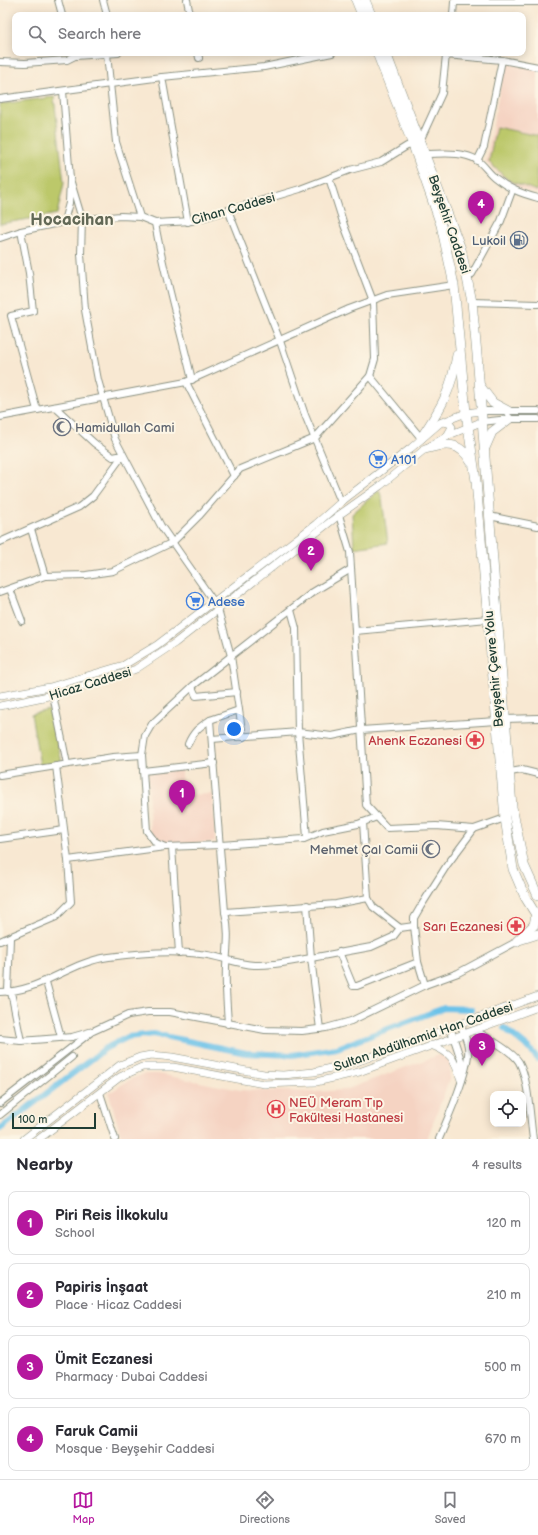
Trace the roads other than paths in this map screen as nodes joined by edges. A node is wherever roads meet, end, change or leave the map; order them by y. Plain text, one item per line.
1 (58, 0) edge
2 (103, 0) edge
3 (187, 0) edge
4 (356, 0) edge
5 (365, 0) edge
6 (454, 1) edge
7 (538, 2) edge
8 (61, 12) edge
9 (106, 12) edge
10 (189, 12) edge
11 (361, 12) edge
12 (370, 12) edge
13 (453, 12) edge
14 (70, 56) edge
15 (112, 56) edge
16 (317, 56) edge
17 (378, 56) edge
18 (387, 56) edge
19 (446, 56) edge
20 (465, 56) edge
21 (502, 60) junction
22 (0, 62) edge
23 (538, 67) edge
24 (162, 77) junction
25 (110, 85) junction
26 (63, 91) junction
27 (0, 99) edge
28 (417, 143) junction
29 (425, 154) junction
30 (477, 161) junction
31 (329, 178) junction
32 (70, 180) junction
33 (512, 191) junction
34 (538, 198) edge
35 (228, 210) junction
36 (140, 217) junction
37 (82, 219) junction
38 (64, 221) junction
39 (188, 222) junction
40 (155, 223) junction
41 (20, 231) junction
42 (0, 238) edge
43 (468, 278) junction
44 (454, 285) junction
45 (373, 301) junction
46 (472, 302) junction
47 (538, 304) edge
48 (280, 341) junction
49 (459, 342) junction
50 (370, 376) junction
51 (189, 381) junction
52 (479, 384) junction
53 (103, 398) junction
54 (54, 407) junction
55 (37, 410) junction
56 (481, 410) junction
57 (538, 411) edge
58 (466, 413) junction
59 (508, 415) junction
60 (0, 417) edge
61 (538, 419) edge
62 (442, 422) junction
63 (481, 422) junction
64 (468, 427) junction
65 (447, 436) junction
66 (315, 438) junction
67 (421, 438) junction
68 (424, 449) junction
69 (484, 452) junction
70 (124, 455) junction
71 (474, 468) junction
72 (234, 476) junction
73 (341, 502) junction
74 (339, 515) junction
75 (489, 516) junction
76 (538, 526) edge
77 (31, 529) junction
78 (0, 542) edge
79 (173, 542) junction
80 (351, 569) junction
81 (45, 576) junction
82 (10, 589) junction
83 (0, 592) edge
84 (214, 602) junction
85 (218, 609) junction
86 (291, 610) junction
87 (488, 619) junction
88 (22, 621) dead end
89 (356, 631) junction
90 (231, 656) junction
91 (192, 687) junction
92 (237, 692) junction
93 (54, 695) junction
94 (0, 696) edge
95 (0, 706) edge
96 (239, 710) junction
97 (538, 718) edge
98 (210, 720) junction
99 (501, 720) junction
100 (360, 730) junction
101 (298, 732) junction
102 (243, 737) junction
103 (212, 739) junction
104 (188, 744) dead end
105 (142, 755) junction
106 (214, 763) junction
107 (67, 764) junction
108 (56, 766) junction
109 (143, 771) junction
110 (510, 772) junction
111 (538, 774) edge
112 (0, 775) edge
113 (377, 817) junction
114 (505, 818) junction
115 (363, 822) junction
116 (474, 829) junction
117 (64, 830) junction
118 (307, 837) junction
119 (0, 839) edge
120 (221, 845) junction
121 (172, 847) junction
122 (164, 848) junction
123 (68, 860) junction
124 (538, 896) edge
125 (368, 898) junction
126 (306, 905) junction
127 (225, 912) junction
128 (537, 916) edge
129 (414, 926) junction
130 (400, 928) junction
131 (538, 934) edge
132 (1, 938) edge
133 (10, 938) junction
134 (516, 942) junction
135 (338, 952) junction
136 (179, 953) junction
137 (311, 958) junction
138 (227, 959) junction
139 (418, 962) junction
140 (46, 982) junction
141 (425, 985) junction
142 (0, 992) edge
143 (10, 992) junction
144 (538, 996) edge
145 (538, 1007) edge
146 (228, 1024) junction
147 (460, 1024) junction
148 (450, 1027) junction
149 (320, 1029) junction
150 (474, 1030) junction
151 (93, 1031) junction
152 (464, 1034) junction
153 (61, 1037) junction
154 (454, 1037) junction
155 (0, 1039) edge
156 (22, 1041) junction
157 (431, 1045) junction
158 (72, 1057) dead end
159 (461, 1080) junction
160 (100, 1093) junction
161 (0, 1103) edge
162 (0, 1114) edge
163 (24, 1139) edge
164 (39, 1139) edge
165 (114, 1139) edge
166 (439, 1139) edge
167 (533, 1139) edge

1 - 8 street
2 - 9 street
3 - 10 street
4 - 11 highway
5 - 12 highway
6 - 7 street
6 - 13 street
14 - 22 street
15 - 25 street
16 - 24 street
17 - 28 highway, Beyşehir Caddesi
18 - 28 highway, Beyşehir Caddesi
19 - 28 street
20 - 21 street
21 - 23 street
21 - 30 street
24 - 25 street
24 - 39 street
25 - 26 street
25 - 36 street
26 - 27 street
26 - 32 street
28 - 29 highway, Beyşehir Caddesi
28 - 31 street, Cihan Caddesi
28 - 44 highway, Beyşehir Caddesi
29 - 30 street
29 - 43 highway, Beyşehir Caddesi
30 - 33 street
31 - 35 street, Cihan Caddesi
31 - 45 street
32 - 37 street
32 - 38 street
33 - 34 street
33 - 43 street
35 - 39 street, Cihan Caddesi
35 - 48 street
36 - 37 street, Cihan Caddesi
36 - 40 street, Cihan Caddesi
37 - 38 street, Cihan Caddesi
37 - 53 street
38 - 41 street, Cihan Caddesi
39 - 40 street, Cihan Caddesi
40 - 51 street
41 - 42 street, Cihan Caddesi
41 - 55 street
43 - 46 highway, Beyşehir Caddesi
44 - 45 street
44 - 49 highway, Beyşehir Caddesi
45 - 48 street
45 - 50 street
46 - 47 street
46 - 52 highway, Beyşehir Caddesi
48 - 51 street
48 - 66 street
49 - 58 highway, Beyşehir Caddesi
49 - 67 highway
50 - 66 street
50 - 67 street
51 - 53 street
51 - 72 street
52 - 56 highway, Beyşehir Caddesi
52 - 59 highway
53 - 54 street
53 - 70 street
54 - 55 street
54 - 70 street
55 - 60 street
56 - 58 main road, Hicaz Caddesi
56 - 59 street
56 - 63 highway, Beyşehir Caddesi
57 - 59 street
58 - 62 main road, Hicaz Caddesi
58 - 64 highway, Beyşehir Çevre Yolu
59 - 61 street
59 - 63 street, Hicaz Caddesi
59 - 69 highway
62 - 65 main road
62 - 67 main road, Hicaz Caddesi
63 - 64 main road, Hicaz Caddesi
63 - 69 highway, Beyşehir Caddesi
64 - 65 main road, Hicaz Caddesi
64 - 71 highway, Beyşehir Çevre Yolu
65 - 68 main road, Hicaz Caddesi
66 - 72 street
66 - 73 street
67 - 73 main road, Hicaz Caddesi
68 - 71 highway
68 - 74 main road, Hicaz Caddesi
69 - 75 highway, Beyşehir Çevre Yolu
70 - 77 street
70 - 79 street
71 - 87 highway, Beyşehir Çevre Yolu
72 - 79 street
73 - 84 main road, Hicaz Caddesi
74 - 80 street
74 - 85 main road, Hicaz Caddesi
75 - 76 street
75 - 99 highway, Beyşehir Çevre Yolu
77 - 78 street
77 - 81 street
79 - 81 street
79 - 84 street
80 - 86 street
80 - 89 street
81 - 82 street
82 - 83 street
82 - 88 street
84 - 94 main road, Hicaz Caddesi
85 - 90 street
85 - 93 main road, Hicaz Caddesi
86 - 90 street
86 - 101 street
87 - 89 street
87 - 99 highway, Beyşehir Çevre Yolu
89 - 100 street
90 - 91 street
90 - 92 street
91 - 92 street
91 - 105 street
92 - 96 street
93 - 95 main road, Hicaz Caddesi
93 - 107 street
96 - 98 street
96 - 102 street
97 - 99 street
98 - 103 street
98 - 104 street
99 - 100 street
99 - 110 highway, Beyşehir Çevre Yolu
99 - 114 highway, Beyşehir Çevre Yolu
100 - 101 street
100 - 113 street
101 - 102 street
101 - 118 street
102 - 103 street
103 - 106 street
105 - 107 street
105 - 109 street
106 - 109 street
106 - 120 street
107 - 108 street
108 - 112 street
108 - 117 street
109 - 122 street
110 - 111 street
110 - 124 highway, Beyşehir Çevre Yolu
113 - 115 street
113 - 116 street
114 - 116 street
114 - 128 highway, Beyşehir Çevre Yolu
115 - 118 street
115 - 125 street
116 - 129 street
117 - 119 street
117 - 123 street
118 - 120 street
120 - 121 street
120 - 127 street
121 - 122 street
121 - 136 street
122 - 123 street
123 - 133 street
125 - 126 street
125 - 130 street
126 - 127 street
126 - 137 street
127 - 138 street
128 - 134 highway
129 - 130 street
129 - 139 street
130 - 135 street
131 - 134 highway
132 - 133 street
133 - 143 street
134 - 141 street
135 - 137 street
135 - 139 street
136 - 138 street
136 - 140 street
137 - 138 street
137 - 149 street
138 - 146 street
139 - 141 street
140 - 143 street
140 - 153 street
141 - 149 street
142 - 143 street
143 - 156 street
144 - 147 main road, Sultan Abdülhamid Han Caddesi
145 - 150 main road, Sultan Abdülhamid Han Caddesi
146 - 149 street
146 - 151 street
147 - 148 main road, Sultan Abdülhamid Han Caddesi
147 - 152 street
148 - 154 street
148 - 163 main road, Sultan Abdülhamid Han Caddesi
150 - 152 main road, Sultan Abdülhamid Han Caddesi
150 - 167 street
151 - 153 street
151 - 161 street
152 - 154 main road, Sultan Abdülhamid Han Caddesi
152 - 159 street
153 - 156 street
154 - 157 main road, Sultan Abdülhamid Han Caddesi
154 - 159 street
155 - 156 street
157 - 159 main road
157 - 160 main road, Sultan Abdülhamid Han Caddesi
158 - 162 street
159 - 166 street
160 - 164 main road, Sultan Abdülhamid Han Caddesi
160 - 165 street

